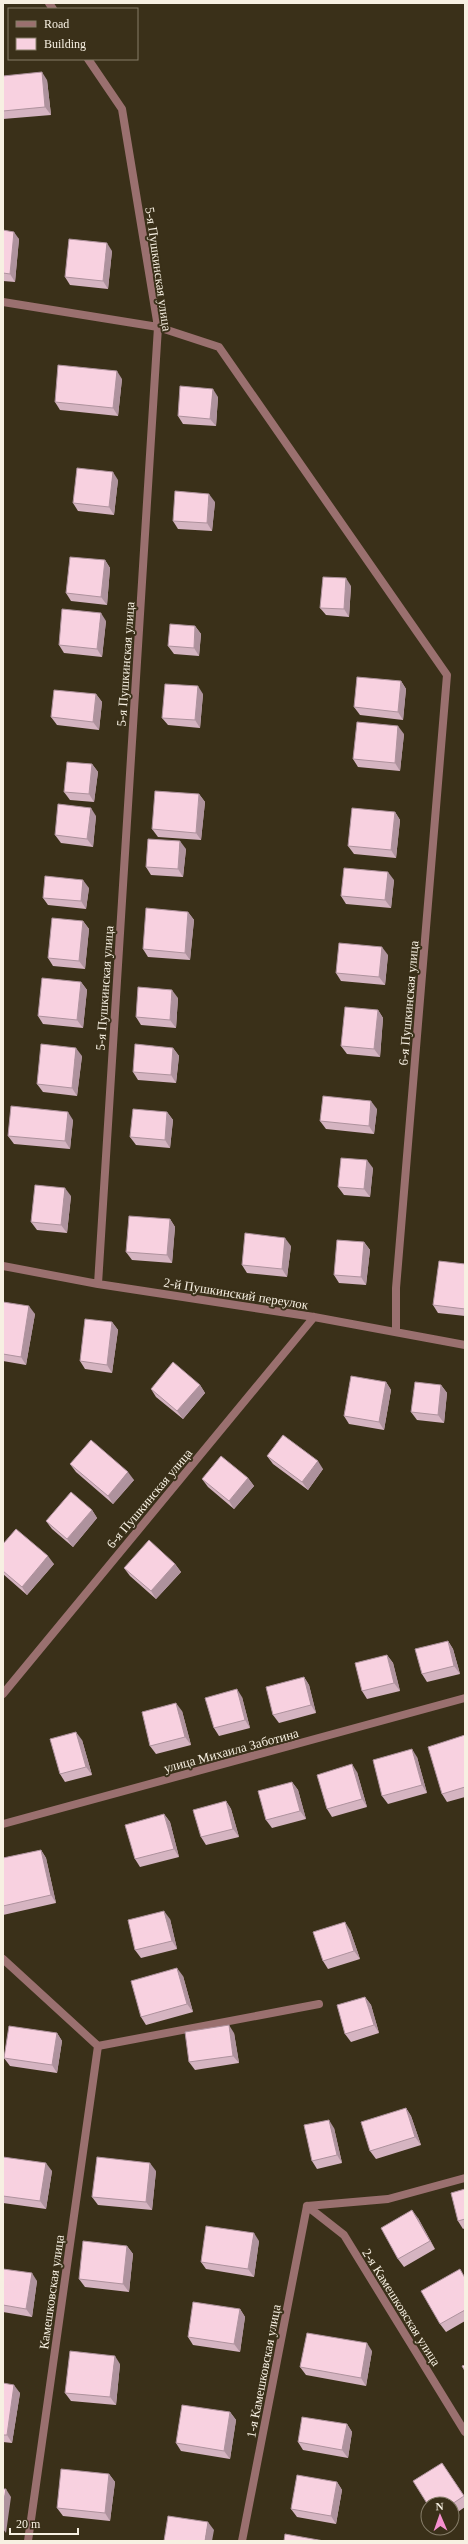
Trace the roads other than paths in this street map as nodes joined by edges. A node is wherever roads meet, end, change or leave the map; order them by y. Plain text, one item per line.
1 (89, 60) edge
2 (3, 302) edge
3 (158, 327) junction
4 (3, 1266) edge
5 (98, 1284) junction
6 (314, 1317) junction
7 (396, 1332) junction
8 (465, 1345) edge
9 (3, 1694) edge
10 (465, 1698) edge
11 (3, 1824) edge
12 (3, 1959) edge
13 (319, 2004) dead end
14 (98, 2046) junction
15 (465, 2178) edge
16 (307, 2206) junction
17 (465, 2432) edge
18 (28, 2541) edge
19 (242, 2541) edge

1 - 3 street, 5-я Пушкинская улица
2 - 3 street
3 - 5 street, 5-я Пушкинская улица
3 - 7 street, 6-я Пушкинская улица
4 - 5 street, 2-й Пушкинский переулок
5 - 6 street, 2-й Пушкинский переулок
6 - 7 street, 2-й Пушкинский переулок
6 - 9 street, 6-я Пушкинская улица
7 - 8 street, 2-й Пушкинский переулок
10 - 11 street, улица Михаила Заботина
12 - 14 street
13 - 14 street
14 - 18 street, Камешковская улица
15 - 16 street
16 - 17 street, 2-я Камешковская улица
16 - 19 street, 1-я Камешковская улица

